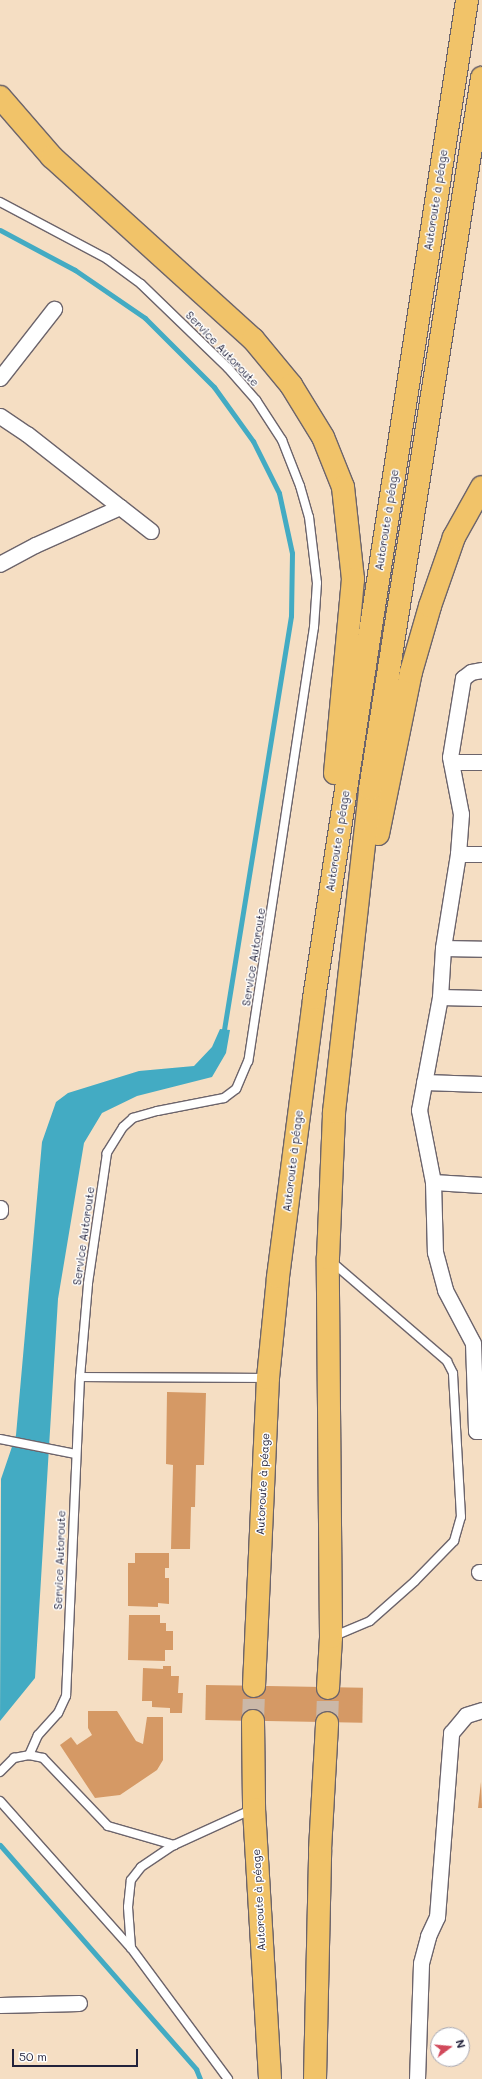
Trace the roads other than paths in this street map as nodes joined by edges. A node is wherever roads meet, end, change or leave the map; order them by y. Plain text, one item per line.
1 (467, 0) edge
2 (482, 78) edge
3 (0, 97) edge
4 (0, 202) edge
5 (54, 309) dead end
6 (0, 378) edge
7 (0, 416) edge
8 (482, 488) edge
9 (120, 507) junction
10 (151, 531) dead end
11 (0, 564) edge
12 (482, 670) edge
13 (451, 762) junction
14 (482, 762) edge
15 (458, 854) junction
16 (482, 854) edge
17 (443, 948) junction
18 (482, 949) edge
19 (350, 975) junction
20 (440, 997) junction
21 (314, 998) junction
22 (482, 998) edge
23 (424, 1082) junction
24 (482, 1084) edge
25 (433, 1182) junction
26 (482, 1185) edge
27 (328, 1258) junction
28 (80, 1377) junction
29 (268, 1378) junction
30 (482, 1431) edge
31 (4, 1440) edge
32 (76, 1454) junction
33 (331, 1637) junction
34 (254, 1686) tunnel mouth
35 (328, 1688) tunnel mouth
36 (482, 1710) edge
37 (253, 1721) tunnel mouth
38 (327, 1723) tunnel mouth
39 (29, 1755) junction
40 (0, 1772) edge
41 (0, 1801) edge
42 (254, 1809) junction
43 (174, 1845) junction
44 (131, 1948) junction
45 (79, 2003) dead end
46 (0, 2005) edge
47 (228, 2079) edge
48 (270, 2079) edge
49 (315, 2079) edge
50 (416, 2079) edge

1 - 21 highway, Autoroute à péage
2 - 19 highway
3 - 21 highway
4 - 28 lane, Service Autoroute
5 - 6 street
7 - 9 street
8 - 19 highway
9 - 10 street
9 - 11 street
12 - 13 street
13 - 14 street
13 - 15 street
15 - 16 street
15 - 17 street
17 - 18 street
17 - 20 street
19 - 27 highway
20 - 22 street
20 - 23 street
21 - 29 highway, Autoroute à péage
23 - 24 street
23 - 25 street
25 - 26 street
25 - 30 street
27 - 33 highway
27 - 33 lane
28 - 29 lane
28 - 32 lane, Service Autoroute
29 - 34 highway, Autoroute à péage
31 - 32 lane
32 - 39 lane, Service Autoroute
33 - 35 highway
36 - 50 street
37 - 42 highway, Autoroute à péage
38 - 49 highway
39 - 40 lane
39 - 43 lane
41 - 44 lane
42 - 43 lane
42 - 48 highway, Autoroute à péage
43 - 44 lane
44 - 47 lane
45 - 46 street

